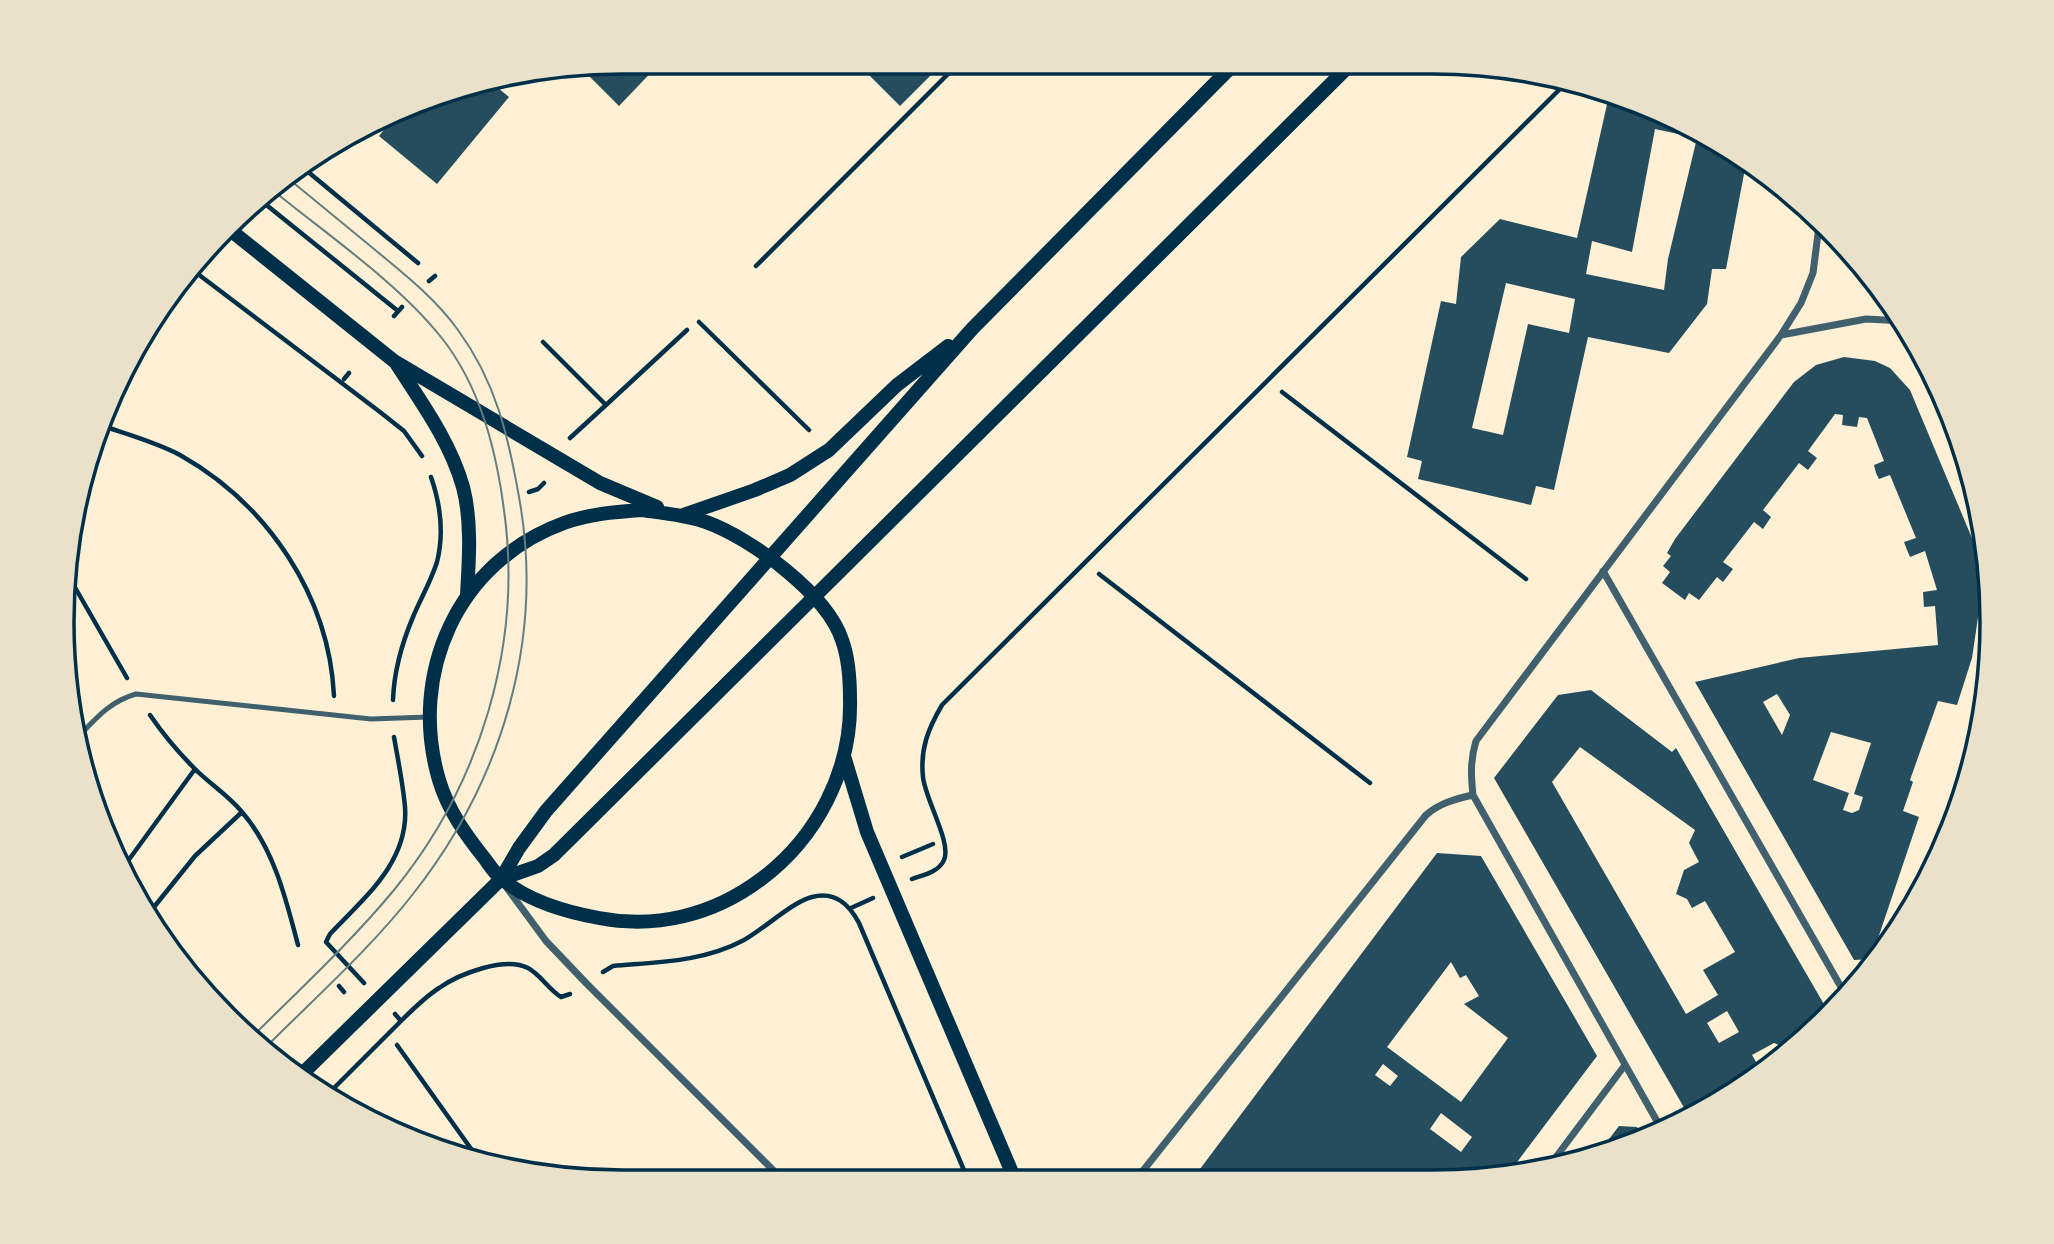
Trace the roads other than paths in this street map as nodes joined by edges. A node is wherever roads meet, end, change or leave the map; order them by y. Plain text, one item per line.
1 (1224, 74) edge
2 (1341, 74) edge
3 (1818, 232) edge
4 (235, 233) edge
5 (1890, 320) edge
6 (972, 329) junction
7 (1781, 335) junction
8 (394, 360) junction
9 (681, 515) junction
10 (768, 558) junction
11 (1603, 571) junction
12 (467, 595) junction
13 (814, 598) junction
14 (428, 717) junction
15 (84, 731) edge
16 (844, 755) junction
17 (1473, 795) junction
18 (501, 879) junction
19 (1841, 987) edge
20 (1625, 1065) junction
21 (306, 1070) edge
22 (1657, 1122) edge
23 (1558, 1156) edge
24 (773, 1170) edge
25 (1011, 1170) edge
26 (1142, 1170) edge

1 - 6 main road
2 - 13 main road
3 - 7 street
4 - 8 main road
5 - 7 street
6 - 9 main road
6 - 10 main road
7 - 11 street
8 - 9 main road
8 - 12 main road
9 - 10 main road
9 - 12 main road
10 - 13 main road
10 - 18 main road
11 - 17 street
11 - 19 street
12 - 14 main road
13 - 16 main road
13 - 18 main road
14 - 15 lane
14 - 18 main road
16 - 18 main road
16 - 25 main road
17 - 20 street
17 - 26 street
18 - 21 main road
18 - 24 street
20 - 22 street
20 - 23 street

